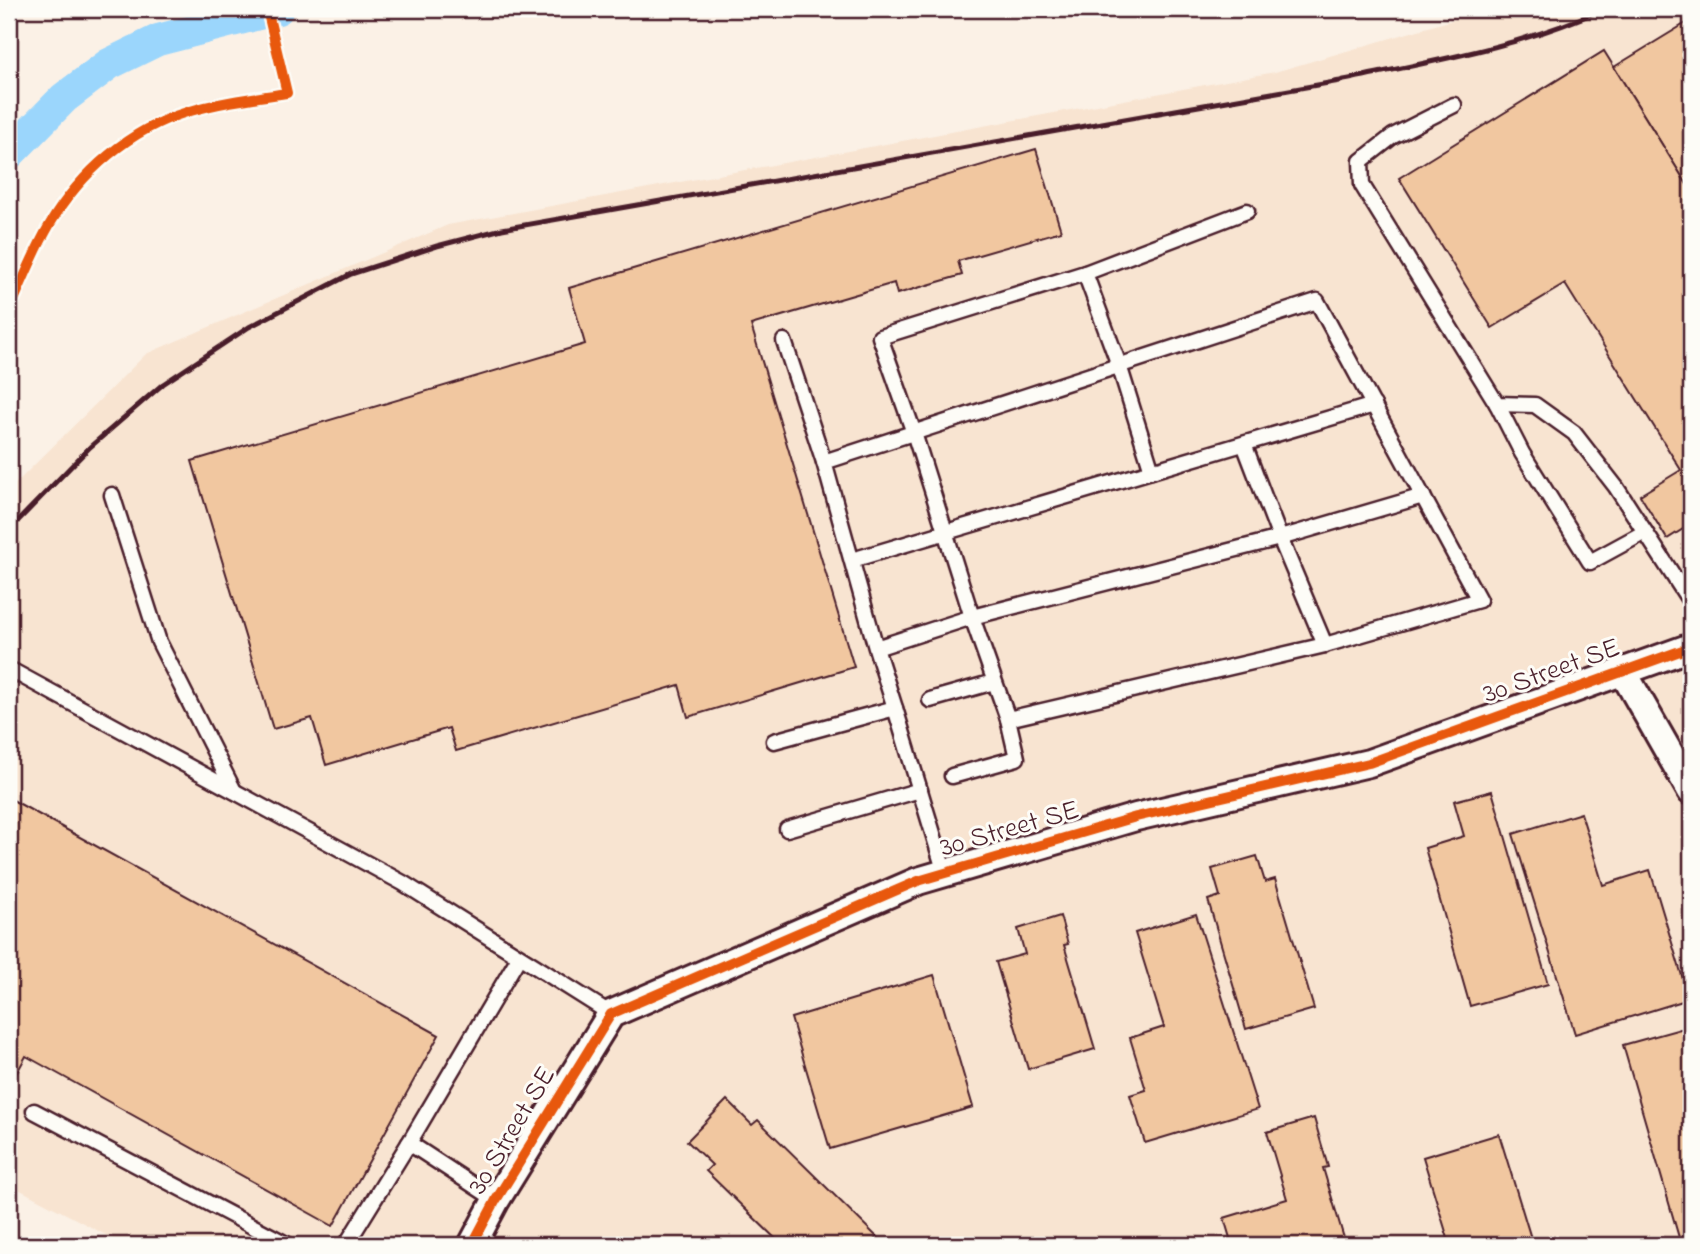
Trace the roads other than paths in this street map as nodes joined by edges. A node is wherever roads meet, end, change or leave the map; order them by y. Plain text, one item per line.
1 (1454, 105) dead end
2 (1247, 211) dead end
3 (1085, 273) junction
4 (784, 341) dead end
5 (1119, 365) junction
6 (1497, 404) junction
7 (1374, 405) junction
8 (914, 432) junction
9 (1244, 444) junction
10 (824, 462) junction
11 (1152, 471) junction
12 (112, 495) dead end
13 (1423, 496) junction
14 (1645, 532) junction
15 (946, 533) junction
16 (1280, 538) junction
17 (852, 560) junction
18 (1691, 603) edge
19 (972, 617) junction
20 (1325, 645) junction
21 (1691, 647) edge
22 (876, 648) junction
23 (9, 669) edge
24 (1622, 670) junction
25 (995, 682) junction
26 (930, 700) dead end
27 (895, 708) junction
28 (1008, 719) junction
29 (774, 741) dead end
30 (952, 776) dead end
31 (920, 790) junction
32 (1691, 790) edge
33 (234, 791) junction
34 (787, 829) dead end
35 (945, 873) junction
36 (519, 957) junction
37 (611, 1014) junction
38 (34, 1111) dead end
39 (409, 1143) junction
40 (496, 1200) junction
41 (288, 1245) edge
42 (346, 1245) edge
43 (472, 1245) edge

1 - 6 lane
2 - 3 lane
3 - 5 lane
3 - 8 lane
4 - 10 lane
5 - 7 lane
5 - 8 lane
5 - 11 lane
6 - 14 lane
6 - 14 lane
7 - 9 lane
7 - 13 lane
8 - 10 lane
8 - 15 lane
9 - 11 lane
9 - 16 lane
10 - 17 lane
11 - 15 lane
12 - 33 lane
13 - 16 lane
13 - 20 lane
14 - 18 lane
15 - 17 lane
15 - 19 lane
16 - 19 lane
16 - 20 lane
17 - 22 lane
19 - 22 lane
19 - 25 lane
20 - 28 lane
21 - 24 street, 30 Street SE
22 - 27 lane
23 - 33 lane
24 - 32 street
24 - 35 street, 30 Street SE
25 - 26 lane
25 - 28 lane
27 - 29 lane
27 - 31 lane
28 - 30 lane
31 - 34 lane
31 - 35 lane
33 - 36 lane
35 - 37 street, 30 Street SE
36 - 37 lane
36 - 39 lane
37 - 40 street, 30 Street SE
38 - 41 lane
39 - 40 lane
39 - 42 lane
40 - 43 street, 30 Street SE

